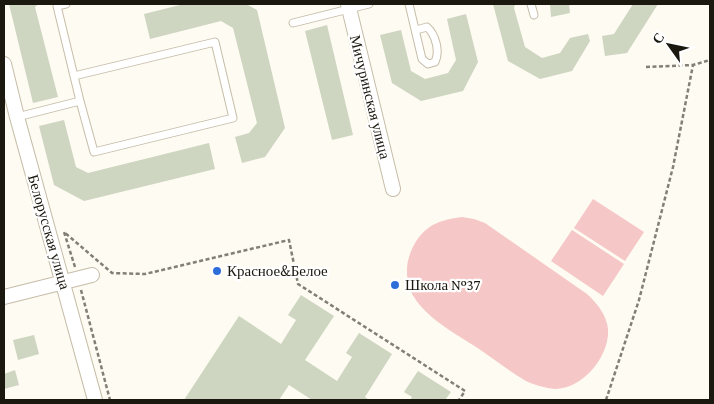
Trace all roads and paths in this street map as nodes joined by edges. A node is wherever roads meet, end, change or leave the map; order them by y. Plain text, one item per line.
1 (66, 4) edge
2 (369, 4) edge
3 (409, 4) edge
4 (531, 4) edge
5 (348, 6) edge
6 (534, 15) dead end
7 (293, 24) dead end
8 (416, 30) junction
9 (710, 60) edge
10 (4, 64) edge
11 (693, 65) junction
12 (646, 67) dead end
13 (74, 76) junction
14 (80, 101) junction
15 (17, 117) junction
16 (393, 189) dead end
17 (92, 275) dead end
18 (78, 279) junction
19 (64, 282) junction
20 (4, 297) edge
21 (95, 400) edge
22 (110, 400) edge
23 (459, 400) edge
24 (606, 400) edge

1 - 13 lane
2 - 5 lane
3 - 8 lane
4 - 6 lane
5 - 7 lane
5 - 16 street, Мичуринская улица
8 - 8 lane
9 - 11 path
10 - 15 street, Белорусская улица
11 - 12 path
11 - 24 path
13 - 14 lane
13 - 14 lane
14 - 15 lane
15 - 19 street, Белорусская улица
17 - 18 street
18 - 19 street
18 - 22 path
18 - 23 path
19 - 20 street
19 - 21 street, Белорусская улица

